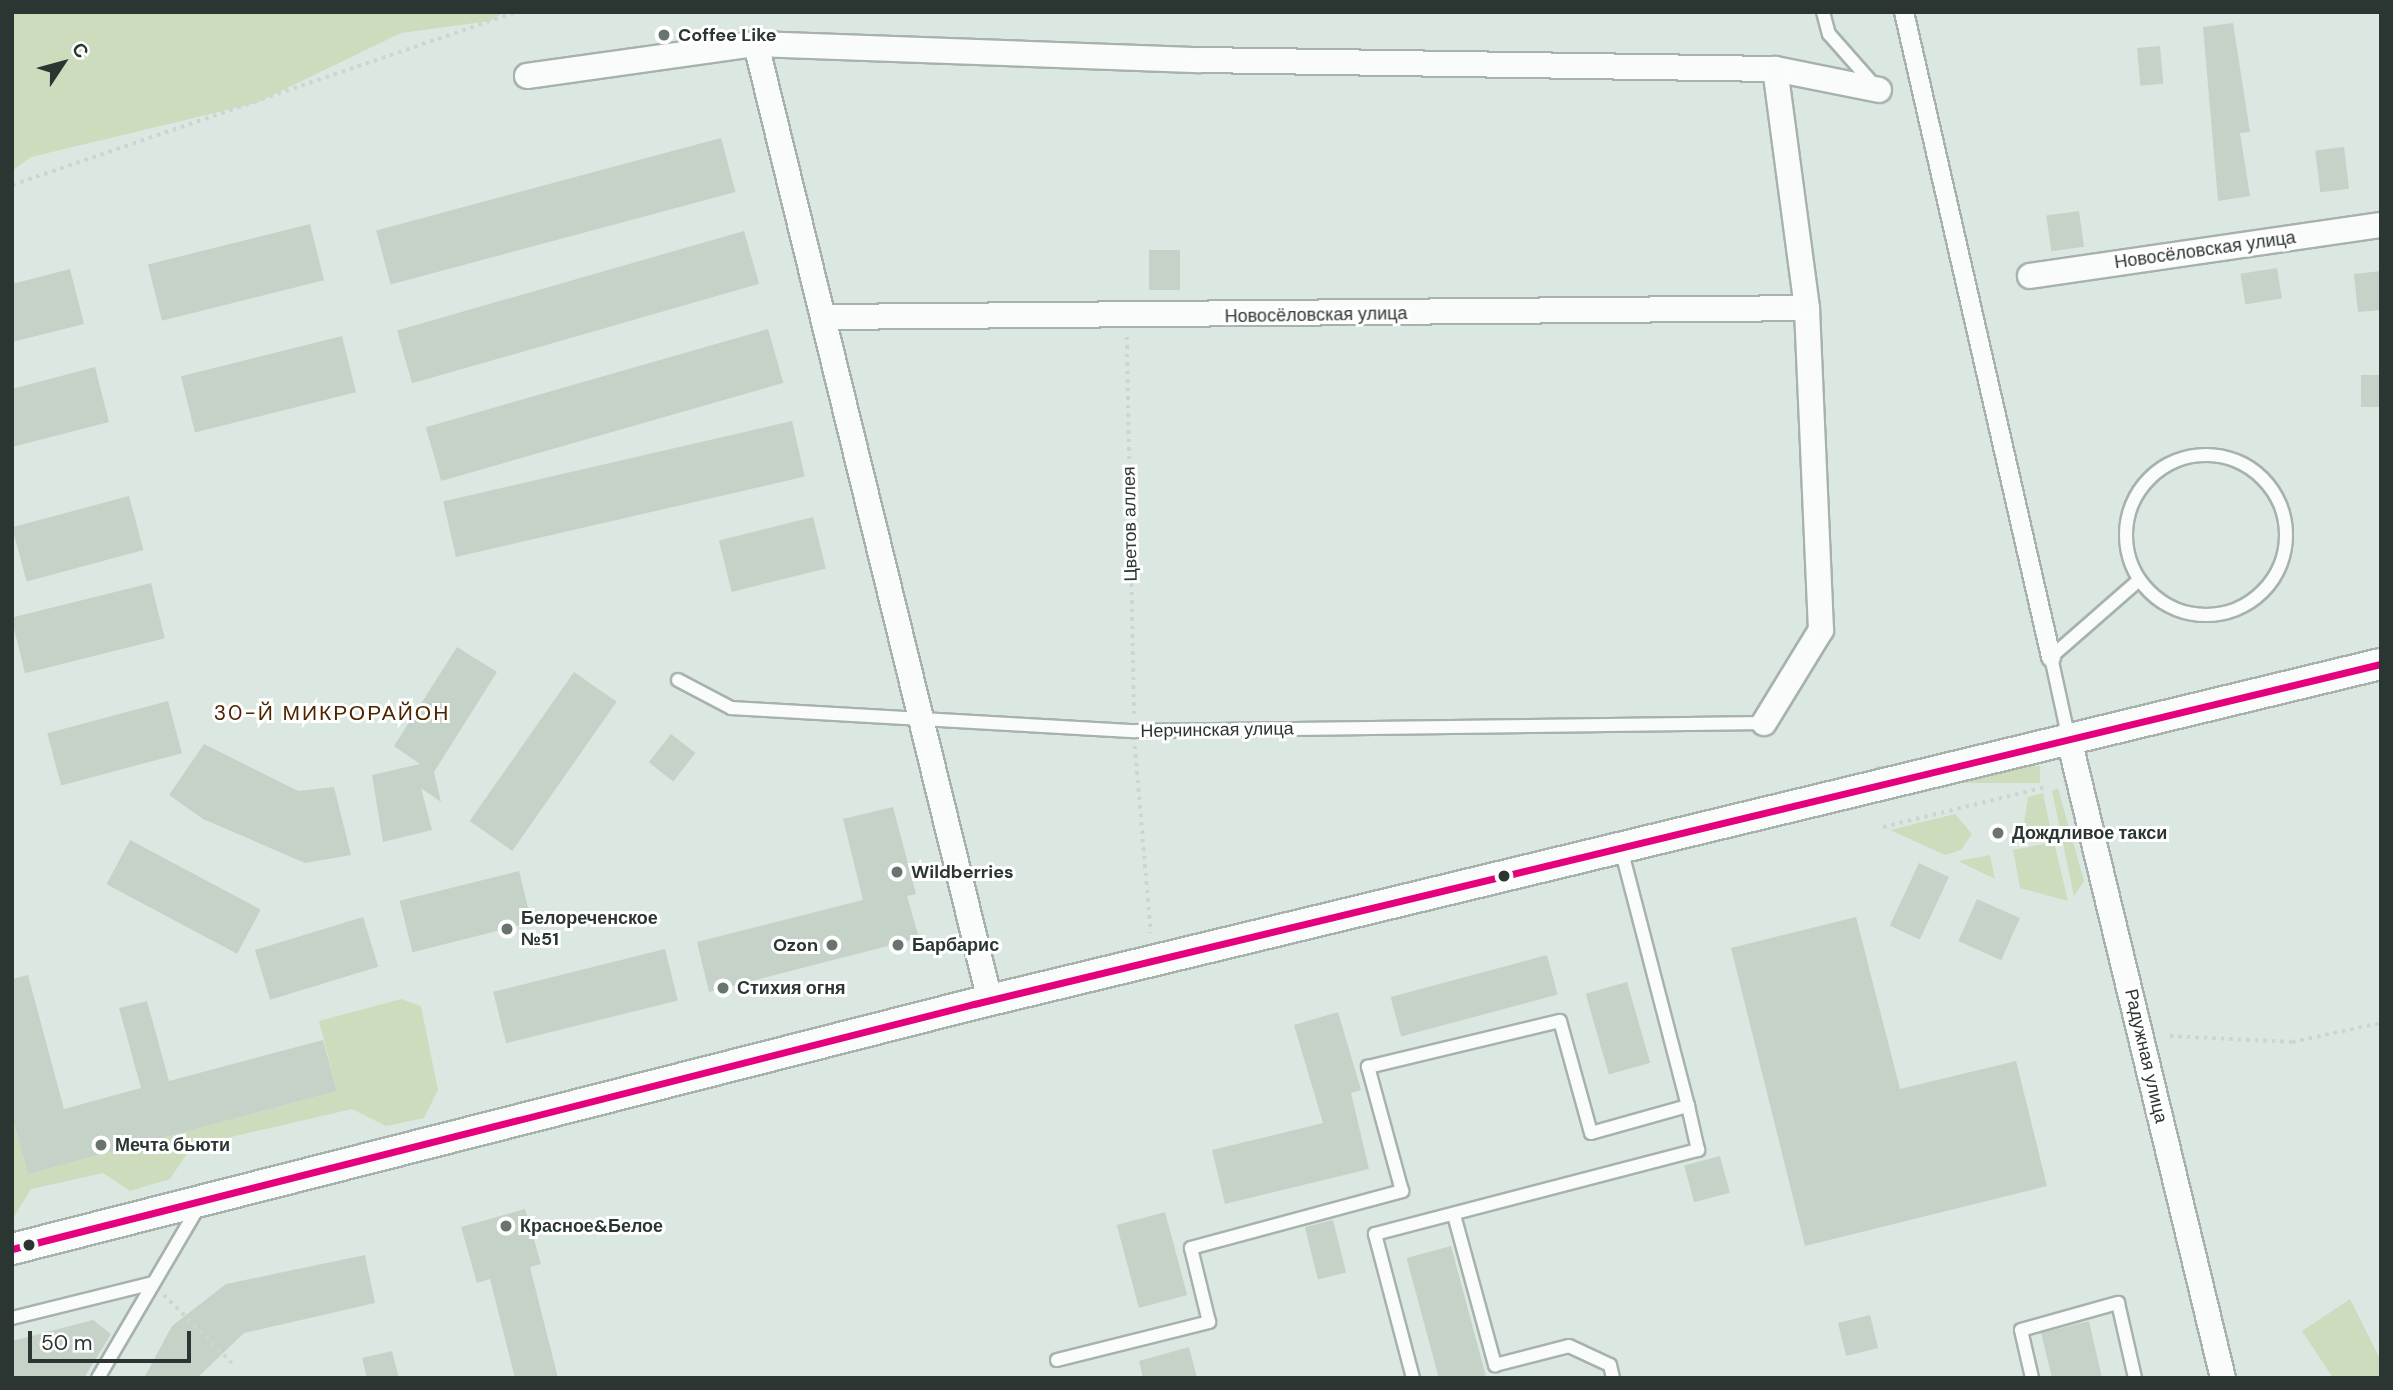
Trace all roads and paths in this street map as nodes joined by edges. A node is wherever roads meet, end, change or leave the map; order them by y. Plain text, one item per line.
1 (516, 12) edge
2 (1823, 12) edge
3 (1904, 12) edge
4 (756, 44) junction
5 (1775, 69) junction
6 (527, 76) dead end
7 (1879, 90) joint
8 (12, 185) edge
9 (2381, 225) edge
10 (2029, 276) dead end
11 (1807, 308) junction
12 (824, 317) junction
13 (1126, 317) junction
14 (2139, 580) junction
15 (2050, 657) junction
16 (2381, 664) edge
17 (678, 680) dead end
18 (923, 716) junction
19 (1765, 723) joint
20 (1134, 731) junction
21 (2068, 735) junction
22 (2046, 787) dead end
23 (1883, 827) dead end
24 (1620, 846) junction
25 (1151, 933) dead end
26 (990, 1001) junction
27 (2381, 1023) edge
28 (2169, 1036) dead end
29 (1688, 1107) junction
30 (202, 1200) junction
31 (1454, 1215) junction
32 (12, 1249) edge
33 (153, 1283) junction
34 (12, 1318) edge
35 (1057, 1360) dead end
36 (232, 1363) dead end
37 (1496, 1371) edge
38 (98, 1378) edge
39 (1413, 1378) edge
40 (1613, 1378) edge
41 (2032, 1378) edge
42 (2135, 1378) edge
43 (2223, 1378) edge

1 - 8 path
2 - 7 lane
3 - 15 street
4 - 5 street
4 - 6 street
4 - 12 street
5 - 7 street
5 - 11 street
9 - 10 street, Новосёловская улица
11 - 13 street, Новосёловская улица
11 - 19 street
12 - 13 street, Новосёловская улица
12 - 18 street
13 - 20 path, Цветов аллея
14 - 14 lane
14 - 15 lane
15 - 21 lane
16 - 21 street
17 - 18 lane, Нерчинская улица
18 - 20 lane, Нерчинская улица
18 - 26 street
19 - 20 lane, Нерчинская улица
20 - 25 path, Цветов аллея
21 - 24 street
21 - 43 street, Радужная улица
22 - 23 path
24 - 26 street
24 - 29 lane
26 - 30 street
27 - 28 path
29 - 31 lane
29 - 35 lane
30 - 32 street
30 - 33 lane
31 - 37 lane
31 - 39 lane
33 - 34 lane
33 - 36 path
33 - 38 lane
37 - 40 lane
41 - 42 lane

